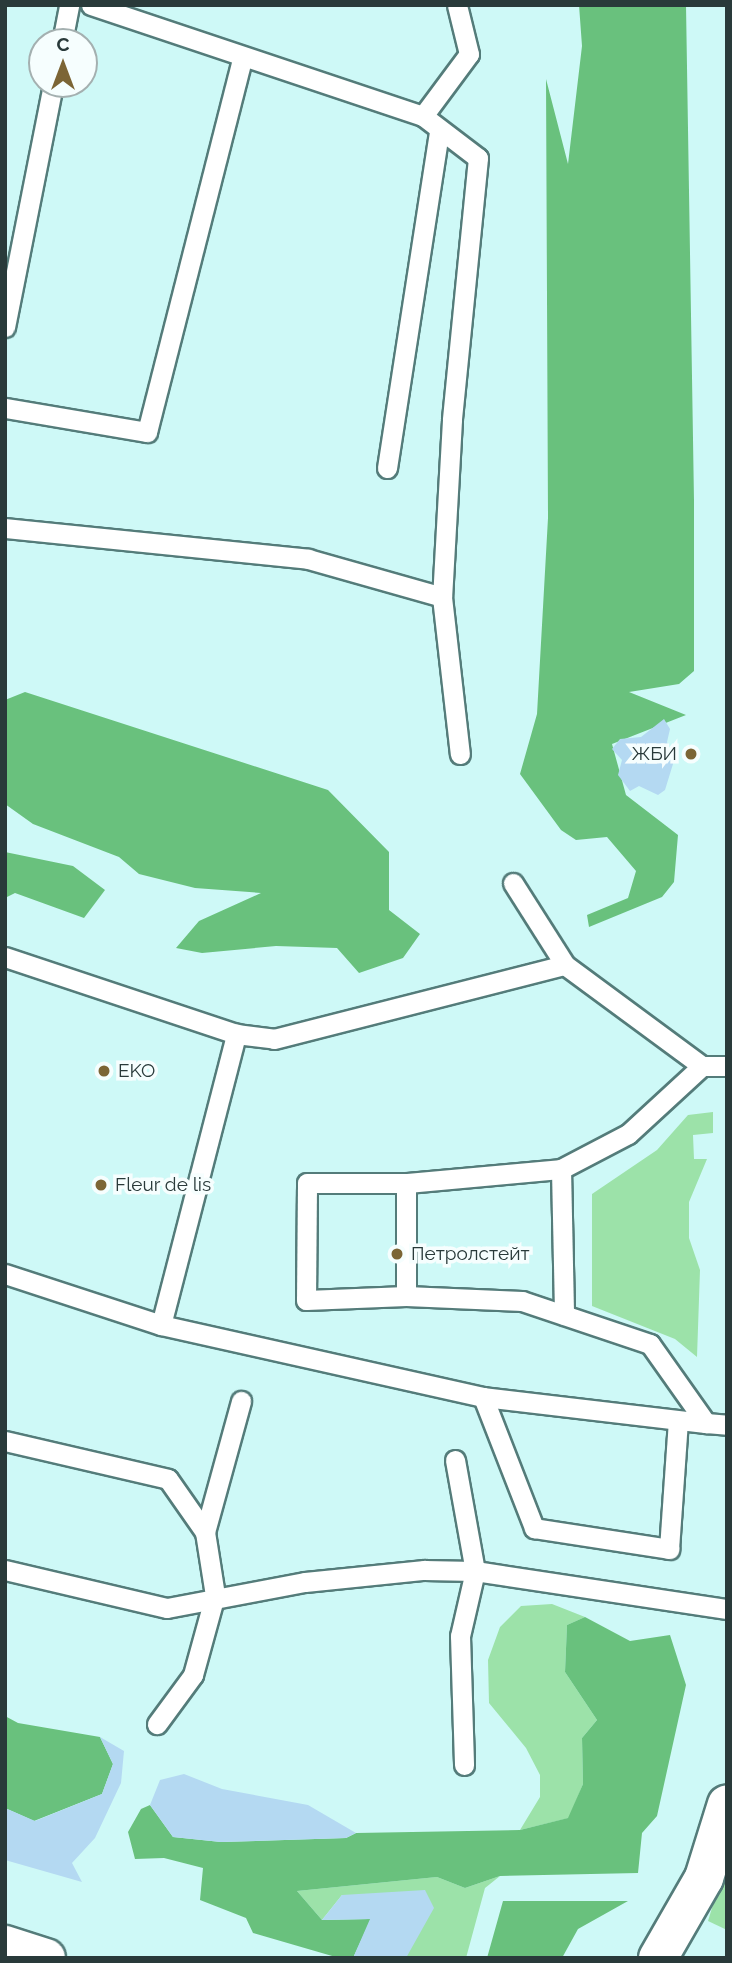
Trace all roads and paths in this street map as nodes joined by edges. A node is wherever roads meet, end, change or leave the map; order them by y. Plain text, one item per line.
1 (69, 5) edge
2 (91, 5) edge
3 (457, 5) edge
4 (65, 28) edge
5 (242, 58) junction
6 (50, 98) edge
7 (423, 116) junction
8 (439, 133) junction
9 (5, 327) edge
10 (5, 408) edge
11 (387, 468) dead end
12 (5, 528) edge
13 (442, 597) junction
14 (460, 754) dead end
15 (513, 883) dead end
16 (5, 957) edge
17 (565, 965) junction
18 (236, 1034) junction
19 (702, 1066) junction
20 (727, 1066) edge
21 (561, 1169) junction
22 (407, 1183) junction
23 (5, 1274) edge
24 (406, 1296) junction
25 (564, 1315) junction
26 (160, 1325) junction
27 (483, 1397) junction
28 (241, 1401) dead end
29 (678, 1421) junction
30 (706, 1423) junction
31 (727, 1425) edge
32 (5, 1441) edge
33 (455, 1460) dead end
34 (205, 1532) junction
35 (5, 1570) edge
36 (475, 1571) junction
37 (215, 1595) junction
38 (727, 1609) edge
39 (157, 1724) dead end
40 (464, 1765) dead end
41 (727, 1804) edge
42 (5, 1945) edge
43 (47, 1958) edge
44 (658, 1958) edge

1 - 4 lane
2 - 5 lane
3 - 7 lane
5 - 7 lane
5 - 10 lane
6 - 9 lane
7 - 8 lane
8 - 11 lane
8 - 13 lane
12 - 13 lane
13 - 14 lane
15 - 17 lane
16 - 18 lane
17 - 18 lane
17 - 19 lane
18 - 26 lane
19 - 20 lane
19 - 21 lane
21 - 22 lane
21 - 25 lane
22 - 24 lane
22 - 24 lane
23 - 26 lane
24 - 25 lane
25 - 30 lane
26 - 27 lane
27 - 29 lane
27 - 29 lane
28 - 34 lane
29 - 30 lane
30 - 31 lane
32 - 34 lane
33 - 36 lane
34 - 37 lane
35 - 37 lane
36 - 37 lane
36 - 38 lane
36 - 40 lane
37 - 39 lane
41 - 44 main road
42 - 43 main road

